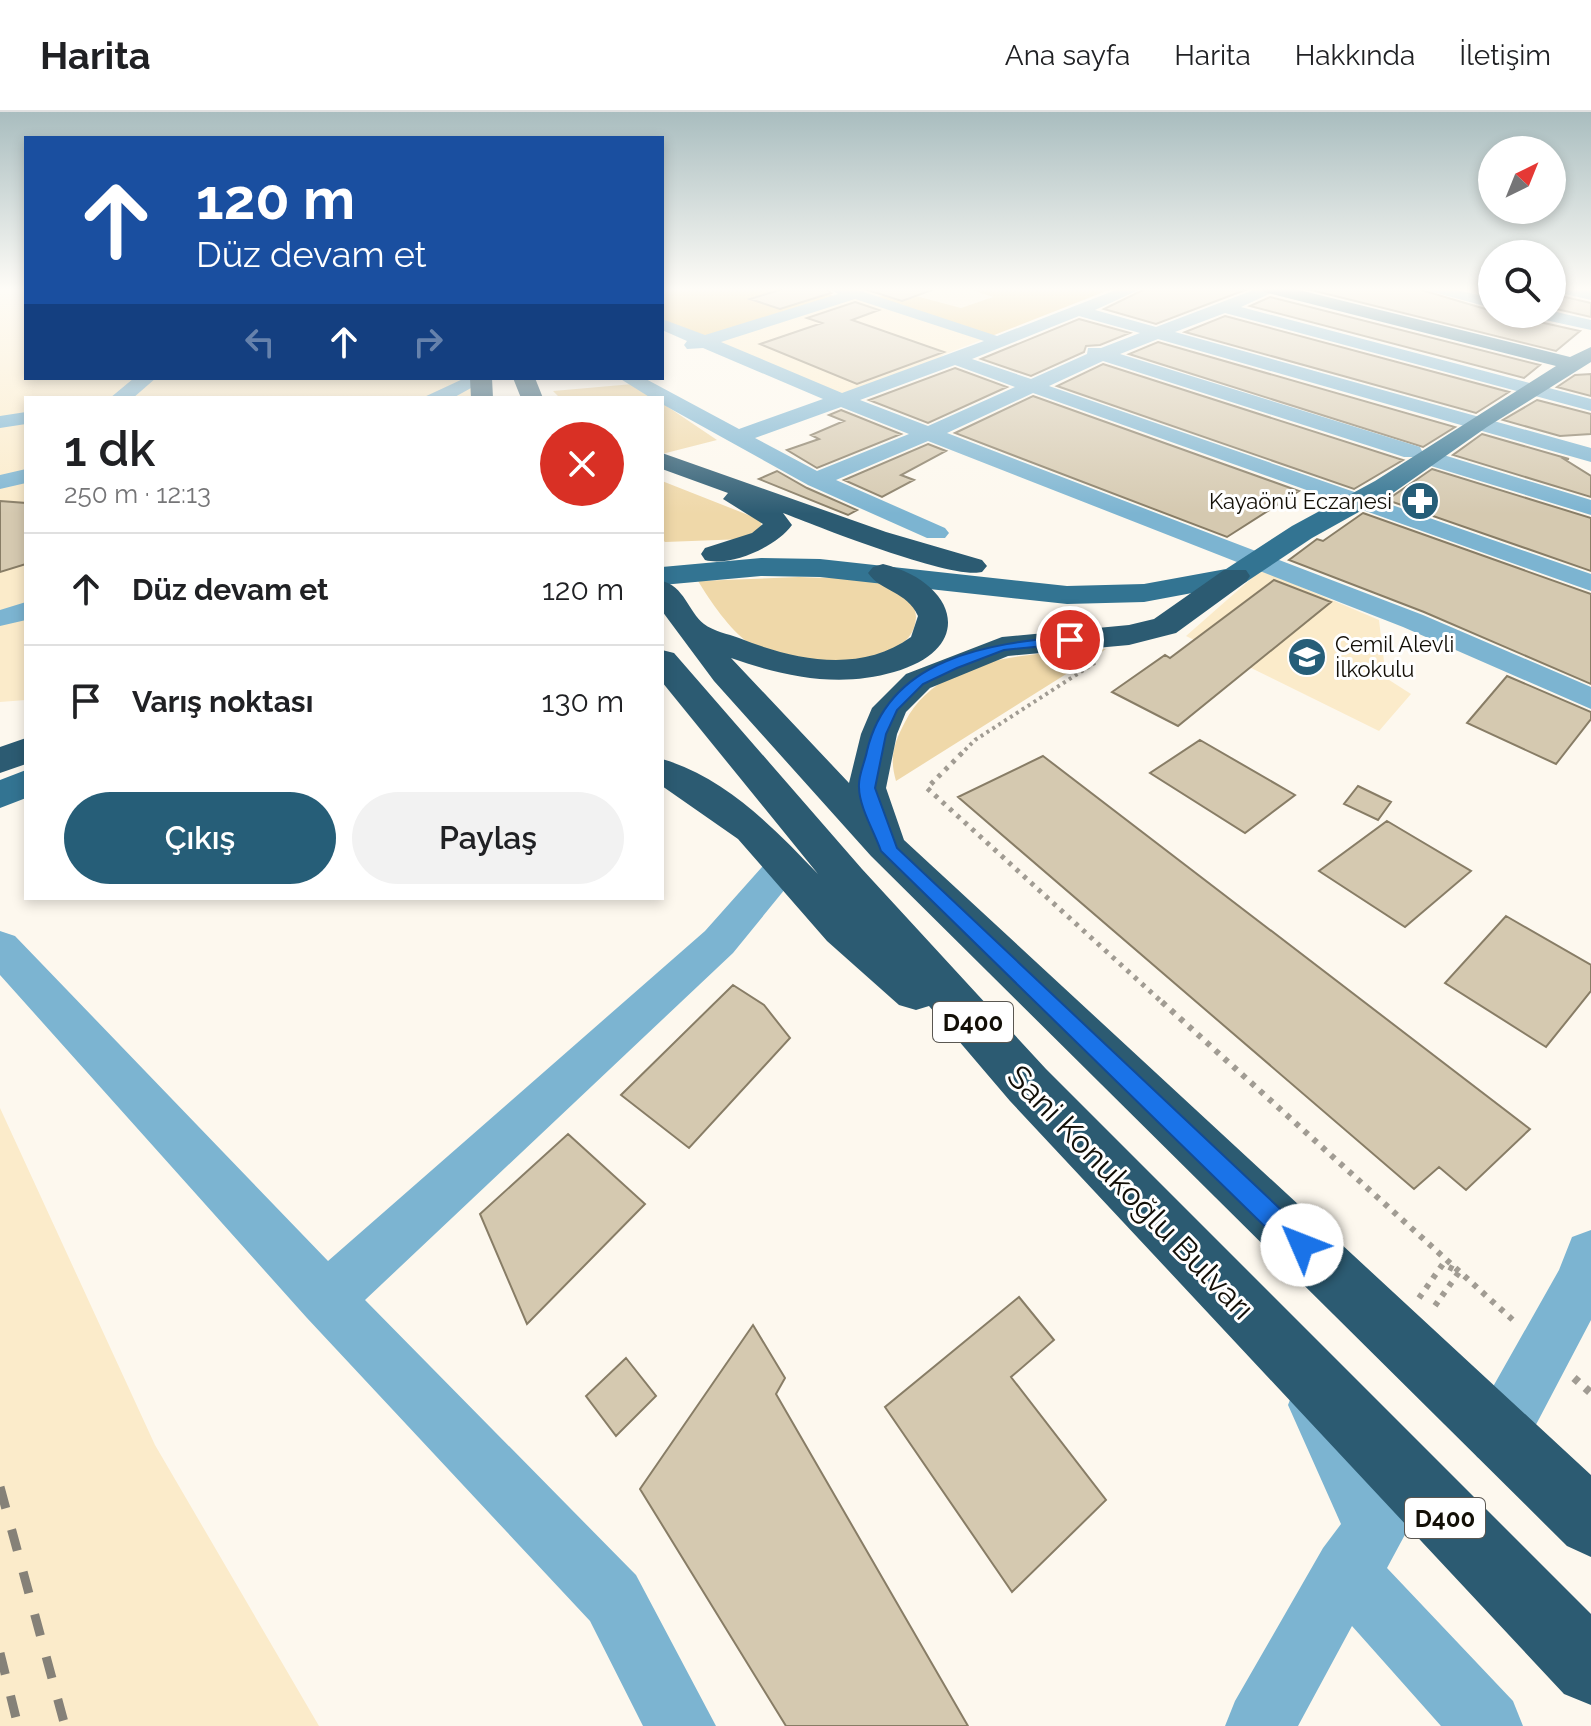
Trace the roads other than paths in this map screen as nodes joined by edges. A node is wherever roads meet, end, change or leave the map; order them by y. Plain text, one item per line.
1 (757, 363) edge
2 (940, 363) edge
3 (955, 363) edge
4 (1082, 363) edge
5 (1131, 363) edge
6 (1271, 363) edge
7 (1432, 363) edge
8 (1566, 363) edge
9 (143, 380) edge
10 (476, 380) edge
11 (633, 380) edge
12 (1032, 387) junction
13 (1524, 388) junction
14 (123, 396) edge
15 (438, 396) edge
16 (661, 396) edge
17 (842, 397) junction
18 (664, 398) edge
19 (1591, 405) edge
20 (24, 418) edge
21 (1471, 420) junction
22 (0, 422) edge
23 (932, 432) junction
24 (735, 438) junction
25 (1420, 455) junction
26 (1591, 455) edge
27 (664, 461) edge
28 (664, 475) edge
29 (24, 476) edge
30 (816, 480) junction
31 (0, 482) edge
32 (1351, 497) junction
33 (1591, 508) edge
34 (936, 533) dead end
35 (715, 554) junction
36 (1243, 563) junction
37 (972, 566) junction
38 (666, 571) edge
39 (883, 573) junction
40 (1591, 583) edge
41 (678, 645) edge
42 (1591, 699) edge
43 (24, 753) edge
44 (0, 763) edge
45 (664, 773) edge
46 (24, 784) edge
47 (0, 795) edge
48 (890, 851) junction
49 (784, 867) junction
50 (0, 947) edge
51 (1028, 1085) junction
52 (1591, 1256) edge
53 (326, 1299) junction
54 (1300, 1369) junction
55 (1498, 1436) junction
56 (1591, 1522) edge
57 (1346, 1571) junction
58 (1591, 1667) edge
59 (681, 1726) edge
60 (1260, 1726) edge
61 (1488, 1726) edge

1 - 17 street
2 - 17 street
3 - 12 street
4 - 12 street
5 - 25 street
6 - 21 street
7 - 13 street
8 - 13 main road
9 - 14 street
10 - 15 street
11 - 16 street
12 - 23 street
12 - 32 street
13 - 19 street
13 - 21 main road
17 - 23 street
17 - 24 street
18 - 24 street
20 - 22 street
21 - 25 main road
21 - 26 street
23 - 30 street
23 - 36 street
24 - 30 street
25 - 32 main road
25 - 33 street
27 - 37 highway
28 - 35 highway
29 - 31 street
30 - 34 street
32 - 36 main road
32 - 40 street
35 - 37 main road
35 - 38 main road
36 - 37 main road
36 - 39 main road
36 - 42 street
36 - 48 highway
38 - 39 main road
38 - 41 highway, Sani Konukoğlu Bulvarı / D400
39 - 41 highway
41 - 48 highway, Sani Konukoğlu Bulvarı / D400
41 - 51 highway, Sani Konukoğlu Bulvarı / D400
43 - 44 main road
45 - 49 highway
46 - 47 main road
48 - 55 highway, Sani Konukoğlu Bulvarı / D400
49 - 51 highway
49 - 53 street
50 - 53 street
51 - 54 highway, Sani Konukoğlu Bulvarı / D400
52 - 55 street
53 - 59 street
54 - 57 street
54 - 58 highway, Sani Konukoğlu Bulvarı / D400
55 - 56 highway, Sani Konukoğlu Bulvarı / D400
57 - 60 street
57 - 61 street

